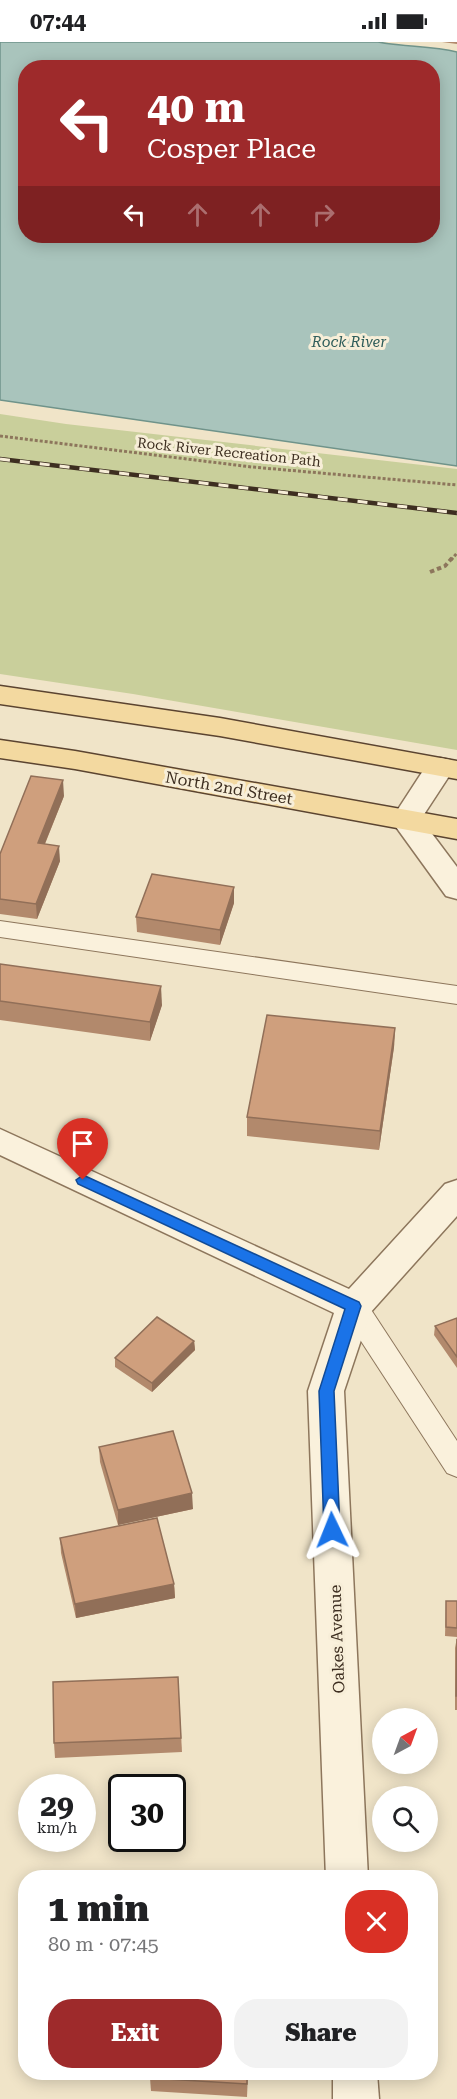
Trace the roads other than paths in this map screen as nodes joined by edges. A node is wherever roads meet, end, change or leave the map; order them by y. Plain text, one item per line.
1 (0, 695) edge
2 (0, 749) edge
3 (449, 768) edge
4 (406, 820) junction
5 (457, 829) edge
6 (457, 889) edge
7 (0, 929) edge
8 (457, 995) edge
9 (0, 1141) edge
10 (457, 1193) edge
11 (354, 1306) junction
12 (457, 1465) edge
13 (347, 1870) edge
14 (355, 2080) edge
15 (356, 2099) edge

1 - 3 main road
2 - 4 main road, North 2nd Street
3 - 4 street
4 - 5 main road, North 2nd Street
4 - 6 street
7 - 8 lane
9 - 11 street
10 - 11 street, Oakes Avenue
11 - 12 lane
11 - 13 street, Oakes Avenue
14 - 15 street

